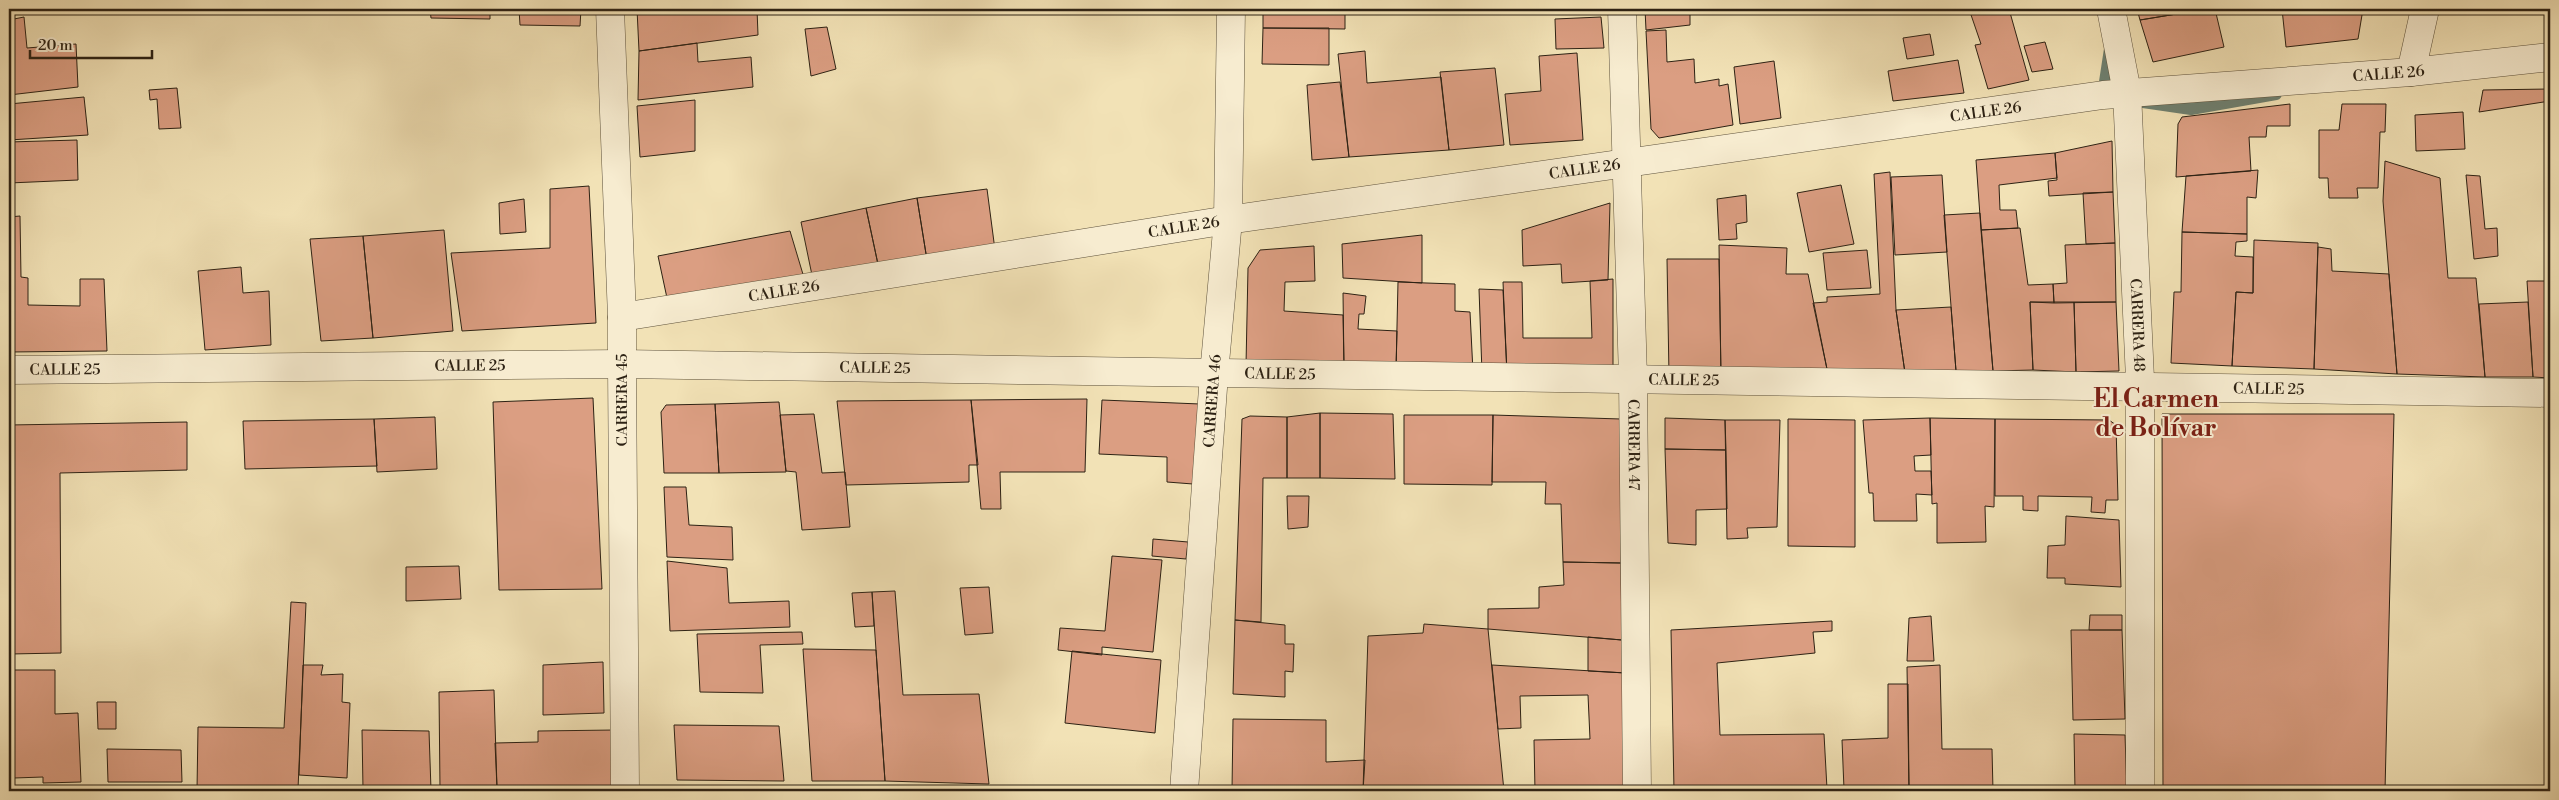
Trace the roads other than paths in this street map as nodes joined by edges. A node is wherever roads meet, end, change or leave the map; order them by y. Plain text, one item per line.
1 (610, 9) edge
2 (1231, 9) edge
3 (1622, 9) edge
4 (2111, 9) edge
5 (2425, 9) edge
6 (2550, 57) edge
7 (2411, 72) junction
8 (2127, 92) junction
9 (1627, 162) junction
10 (1228, 220) junction
11 (622, 317) junction
12 (622, 364) junction
13 (9, 370) edge
14 (1214, 374) junction
15 (1633, 378) junction
16 (2140, 388) junction
17 (2550, 393) edge
18 (625, 791) edge
19 (1184, 791) edge
20 (1637, 791) edge
21 (2140, 791) edge

1 - 11 street, CARRERA 45
2 - 10 street, CARRERA 46
3 - 9 street, CARRERA 47
4 - 8 street, CARRERA 48
5 - 7 street
6 - 7 street, CALLE 26
7 - 8 street, CALLE 26
8 - 9 street, CALLE 26
8 - 16 street, CARRERA 48
9 - 10 street, CALLE 26
9 - 15 street, CARRERA 47
10 - 11 street, CALLE 26
10 - 14 street, CARRERA 46
11 - 12 street, CARRERA 45
12 - 13 street, CALLE 25
12 - 14 street, CALLE 25
12 - 18 street, CARRERA 45
14 - 15 street, CALLE 25
14 - 19 street, CARRERA 46
15 - 16 street, CALLE 25
15 - 20 street, CARRERA 47
16 - 17 street, CALLE 25
16 - 21 street, CARRERA 48

